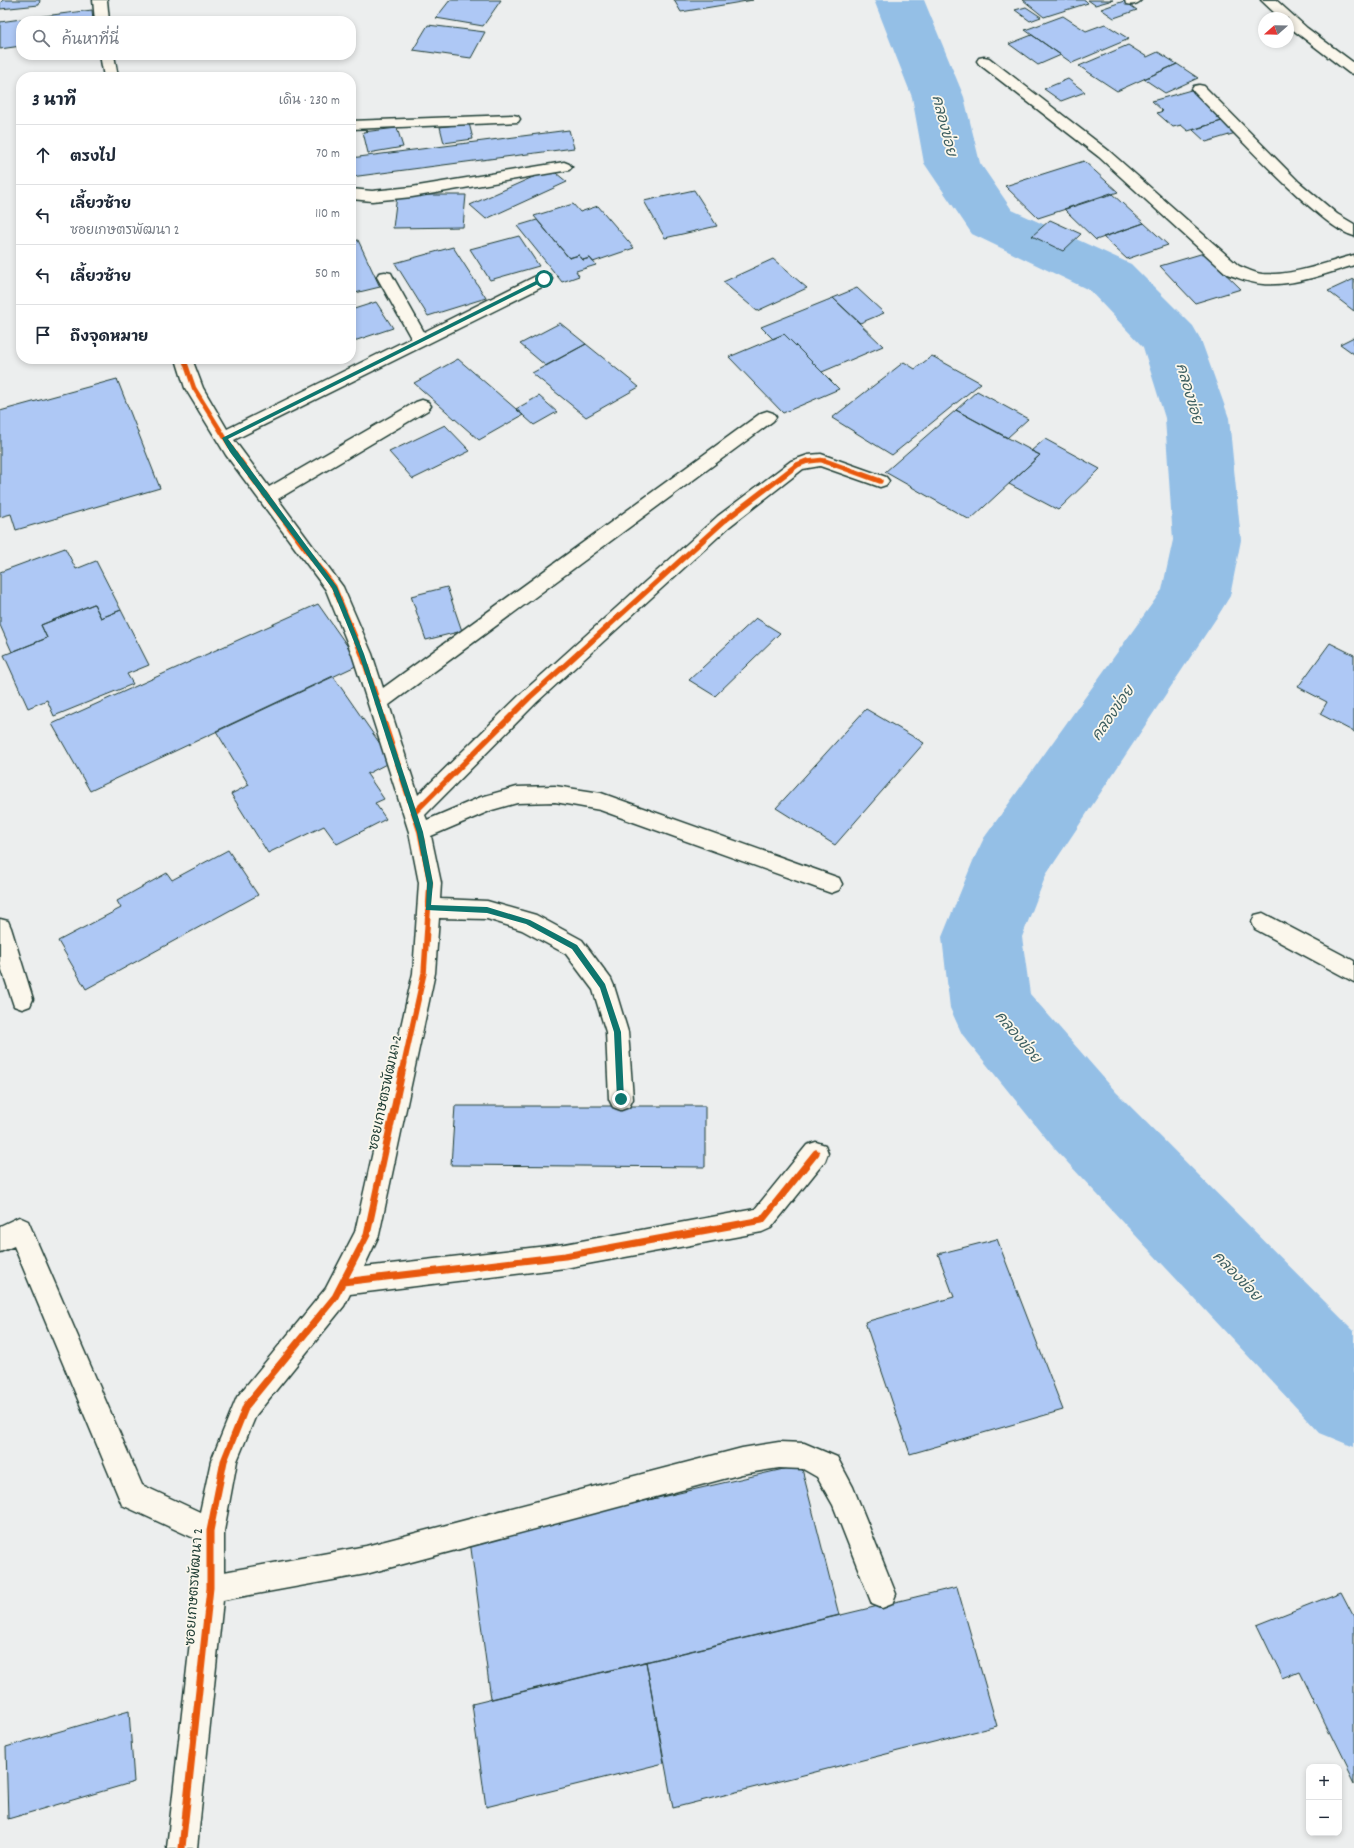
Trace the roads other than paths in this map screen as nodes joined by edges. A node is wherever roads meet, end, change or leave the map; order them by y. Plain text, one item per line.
1 (100, 0) edge
2 (1268, 0) edge
3 (102, 16) edge
4 (108, 60) edge
5 (984, 61) dead end
6 (1354, 70) edge
7 (110, 72) edge
8 (1199, 89) dead end
9 (513, 119) dead end
10 (356, 125) edge
11 (564, 167) dead end
12 (356, 194) edge
13 (1354, 231) edge
14 (1354, 260) edge
15 (384, 277) dead end
16 (544, 279) dead end
17 (421, 341) junction
18 (186, 364) edge
19 (422, 406) dead end
20 (767, 417) dead end
21 (224, 438) junction
22 (880, 481) dead end
23 (267, 497) junction
24 (378, 702) junction
25 (417, 822) junction
26 (831, 884) dead end
27 (428, 908) junction
28 (1263, 922) dead end
29 (0, 928) edge
30 (1354, 972) edge
31 (22, 999) dead end
32 (621, 1099) dead end
33 (816, 1153) dead end
34 (0, 1240) edge
35 (343, 1282) junction
36 (210, 1531) junction
37 (210, 1588) junction
38 (882, 1594) dead end
39 (182, 1848) edge

1 - 3 street
2 - 6 street
4 - 7 street
5 - 14 street
8 - 13 street
9 - 10 street
11 - 12 street
15 - 17 street
16 - 17 street
17 - 21 street
18 - 21 street, ซอยเกษตรพัฒนา 2
19 - 23 street
20 - 24 street
21 - 23 street, ซอยเกษตรพัฒนา 2
22 - 25 street
23 - 24 street, ซอยเกษตรพัฒนา 2
24 - 25 street, ซอยเกษตรพัฒนา 2
25 - 26 street
25 - 27 street, ซอยเกษตรพัฒนา 2
27 - 32 street
27 - 35 street, ซอยเกษตรพัฒนา 2
28 - 30 street
29 - 31 street
33 - 35 street
34 - 36 street
35 - 36 street, ซอยเกษตรพัฒนา 2
36 - 37 street, ซอยเกษตรพัฒนา 2
37 - 38 street
37 - 39 street, ซอยเกษตรพัฒนา 2

